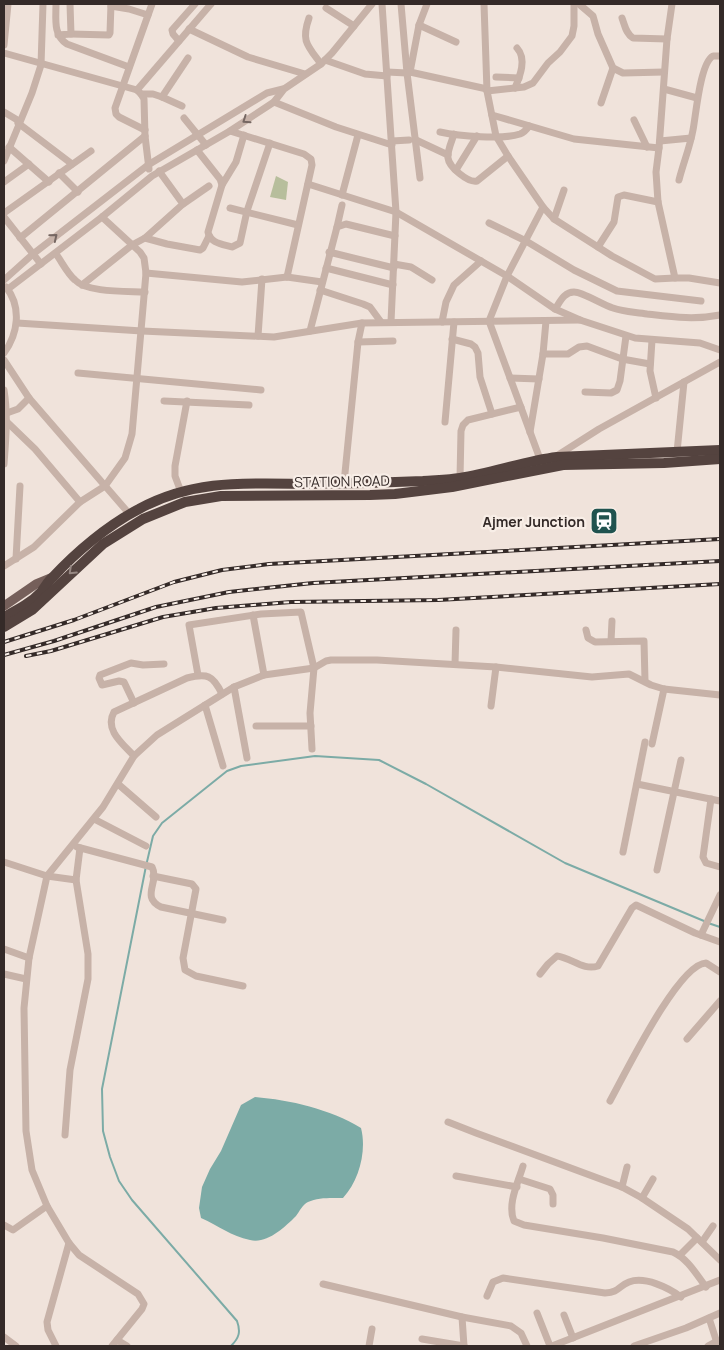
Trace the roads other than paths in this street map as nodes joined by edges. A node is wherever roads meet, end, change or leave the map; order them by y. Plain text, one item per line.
1 (8, 4) edge
2 (44, 4) edge
3 (56, 4) edge
4 (70, 4) edge
5 (152, 4) edge
6 (195, 4) edge
7 (212, 4) edge
8 (372, 4) edge
9 (382, 4) edge
10 (401, 4) edge
11 (427, 4) edge
12 (484, 4) edge
13 (574, 4) edge
14 (579, 4) edge
15 (672, 4) edge
16 (111, 5) edge
17 (326, 5) edge
18 (140, 8) edge
19 (148, 15) junction
20 (309, 18) dead end
21 (622, 18) dead end
22 (354, 26) junction
23 (419, 26) junction
24 (189, 29) junction
25 (58, 34) junction
26 (71, 34) junction
27 (667, 39) junction
28 (179, 41) junction
29 (456, 42) dead end
30 (4, 45) edge
31 (517, 48) dead end
32 (4, 53) edge
33 (720, 56) edge
34 (188, 58) dead end
35 (323, 62) junction
36 (41, 65) junction
37 (129, 67) junction
38 (613, 68) junction
39 (664, 72) junction
40 (409, 73) junction
41 (305, 74) junction
42 (387, 74) junction
43 (496, 76) dead end
44 (519, 78) junction
45 (122, 87) junction
46 (515, 88) junction
47 (284, 89) junction
48 (664, 89) junction
49 (487, 90) junction
50 (139, 92) junction
51 (162, 97) junction
52 (698, 98) junction
53 (274, 102) junction
54 (601, 103) dead end
55 (182, 106) dead end
56 (4, 112) edge
57 (492, 115) junction
58 (184, 118) dead end
59 (634, 120) dead end
60 (19, 122) junction
61 (529, 126) junction
62 (230, 131) junction
63 (440, 132) dead end
64 (145, 133) junction
65 (454, 134) junction
66 (198, 135) junction
67 (244, 135) junction
68 (358, 135) junction
69 (477, 136) junction
70 (496, 136) junction
71 (691, 138) junction
72 (412, 140) junction
73 (270, 143) junction
74 (392, 143) junction
75 (206, 145) junction
76 (660, 145) junction
77 (9, 148) junction
78 (647, 148) junction
79 (197, 150) junction
80 (91, 151) dead end
81 (448, 155) junction
82 (508, 156) junction
83 (4, 162) edge
84 (29, 164) junction
85 (72, 164) junction
86 (148, 165) junction
87 (456, 170) junction
88 (159, 171) junction
89 (59, 173) junction
90 (152, 176) junction
91 (420, 178) dead end
92 (679, 180) dead end
93 (4, 182) edge
94 (49, 182) junction
95 (308, 184) junction
96 (222, 185) junction
97 (209, 186) dead end
98 (564, 190) dead end
99 (78, 192) junction
100 (342, 195) junction
101 (658, 202) junction
102 (183, 204) junction
103 (342, 205) dead end
104 (543, 207) junction
105 (230, 208) dead end
106 (247, 211) junction
107 (396, 212) junction
108 (4, 213) edge
109 (4, 217) edge
110 (102, 217) junction
111 (554, 219) junction
112 (489, 223) dead end
113 (298, 225) junction
114 (337, 227) junction
115 (209, 236) junction
116 (395, 236) junction
117 (20, 238) junction
118 (145, 238) junction
119 (526, 241) junction
120 (132, 245) junction
121 (598, 247) junction
122 (330, 252) junction
123 (33, 254) junction
124 (56, 254) junction
125 (481, 261) junction
126 (41, 264) junction
127 (394, 266) junction
128 (326, 268) junction
129 (146, 273) junction
130 (506, 276) junction
131 (287, 277) junction
132 (675, 278) junction
133 (262, 279) junction
134 (4, 280) edge
135 (432, 280) dead end
136 (322, 282) junction
137 (720, 283) edge
138 (82, 285) junction
139 (393, 285) junction
140 (6, 287) edge
141 (320, 290) junction
142 (145, 292) junction
143 (700, 301) dead end
144 (554, 309) junction
145 (720, 316) edge
146 (580, 320) junction
147 (489, 321) junction
148 (546, 321) junction
149 (381, 322) junction
150 (391, 322) junction
151 (442, 322) junction
152 (454, 322) junction
153 (17, 323) junction
154 (362, 323) junction
155 (142, 331) junction
156 (310, 331) junction
157 (258, 336) junction
158 (626, 336) junction
159 (452, 338) junction
160 (652, 340) junction
161 (393, 341) dead end
162 (358, 342) junction
163 (720, 350) edge
164 (4, 353) edge
165 (544, 354) junction
166 (622, 358) junction
167 (4, 360) edge
168 (720, 362) edge
169 (650, 364) junction
170 (78, 374) dead end
171 (137, 378) junction
172 (510, 378) junction
173 (539, 378) junction
174 (684, 382) junction
175 (4, 390) edge
176 (261, 390) dead end
177 (585, 392) dead end
178 (29, 398) junction
179 (656, 398) junction
180 (164, 401) dead end
181 (188, 401) junction
182 (249, 405) dead end
183 (520, 407) junction
184 (4, 414) edge
185 (492, 414) junction
186 (7, 422) junction
187 (445, 422) dead end
188 (530, 433) junction
189 (678, 452) junction
190 (720, 454) edge
191 (555, 457) junction
192 (540, 459) junction
193 (4, 464) edge
194 (460, 478) junction
195 (344, 483) junction
196 (20, 486) dead end
197 (105, 486) junction
198 (181, 492) junction
199 (80, 502) junction
200 (126, 510) dead end
201 (91, 548) junction
202 (16, 559) junction
203 (4, 566) edge
204 (56, 580) junction
205 (4, 603) edge
206 (253, 615) junction
207 (4, 617) edge
208 (612, 620) dead end
209 (4, 627) edge
210 (456, 630) dead end
211 (586, 630) dead end
212 (611, 641) junction
213 (164, 664) dead end
214 (455, 664) junction
215 (496, 667) junction
216 (314, 668) junction
217 (198, 675) junction
218 (264, 675) junction
219 (645, 681) junction
220 (234, 687) junction
221 (664, 688) junction
222 (222, 694) junction
223 (720, 695) edge
224 (134, 702) junction
225 (205, 705) junction
226 (491, 706) dead end
227 (256, 726) dead end
228 (311, 726) junction
229 (312, 749) dead end
230 (134, 756) junction
231 (247, 758) dead end
232 (681, 760) dead end
233 (223, 766) dead end
234 (118, 784) junction
235 (637, 784) junction
236 (674, 791) junction
237 (711, 798) junction
238 (720, 801) edge
239 (156, 817) dead end
240 (94, 819) junction
241 (146, 846) dead end
242 (76, 847) junction
243 (623, 852) dead end
244 (4, 862) edge
245 (720, 868) edge
246 (657, 870) dead end
247 (47, 876) junction
248 (153, 876) junction
249 (76, 880) junction
250 (720, 897) edge
251 (192, 914) junction
252 (223, 920) dead end
253 (702, 935) junction
254 (720, 942) edge
255 (4, 949) edge
256 (29, 958) junction
257 (720, 972) edge
258 (4, 974) edge
259 (540, 974) dead end
260 (26, 979) junction
261 (243, 986) dead end
262 (720, 1001) edge
263 (687, 1039) dead end
264 (610, 1101) dead end
265 (448, 1122) dead end
266 (65, 1135) dead end
267 (523, 1166) dead end
268 (627, 1167) dead end
269 (456, 1176) dead end
270 (519, 1179) junction
271 (653, 1179) dead end
272 (517, 1187) junction
273 (622, 1187) junction
274 (642, 1198) junction
275 (553, 1204) dead end
276 (46, 1206) junction
277 (4, 1225) edge
278 (713, 1226) dead end
279 (699, 1240) junction
280 (69, 1243) junction
281 (680, 1255) junction
282 (720, 1260) edge
283 (720, 1280) edge
284 (323, 1284) dead end
285 (706, 1287) junction
286 (487, 1296) dead end
287 (681, 1297) junction
288 (537, 1313) dead end
289 (720, 1313) edge
290 (564, 1315) dead end
291 (462, 1317) junction
292 (709, 1318) junction
293 (372, 1329) dead end
294 (4, 1337) edge
295 (422, 1338) dead end
296 (573, 1338) junction
297 (114, 1343) edge
298 (718, 1344) edge
299 (16, 1346) edge
300 (56, 1346) edge
301 (127, 1346) edge
302 (369, 1346) edge
303 (464, 1346) edge
304 (527, 1346) edge
305 (551, 1346) edge
306 (634, 1346) edge
307 (708, 1346) edge

1 - 30 street
2 - 36 street
3 - 25 street
4 - 26 street
5 - 19 street
6 - 28 street
7 - 24 street
8 - 22 street
9 - 42 street
10 - 40 street
11 - 23 street
12 - 49 street
13 - 46 street
14 - 38 street
15 - 27 street
16 - 18 street
16 - 26 street
17 - 22 street
18 - 19 street
19 - 37 street
20 - 35 street
21 - 27 street
22 - 35 street
23 - 29 street
23 - 40 street
24 - 28 street
24 - 41 street
25 - 26 street
25 - 37 street
27 - 39 street
28 - 50 street
31 - 44 street
32 - 36 street
33 - 52 street
34 - 51 street
35 - 41 street
35 - 42 street
36 - 45 street
36 - 60 street
37 - 45 street
38 - 39 street
38 - 54 street
39 - 48 street
40 - 42 street
40 - 49 street
40 - 72 street
41 - 47 street
42 - 74 street
43 - 44 street
44 - 46 street
45 - 50 street
45 - 64 street
46 - 49 street
47 - 53 street
47 - 66 street
48 - 52 street
48 - 76 street
49 - 57 street
50 - 51 street
50 - 64 street
51 - 55 street
52 - 71 street
53 -> 62 street
53 - 68 street
56 - 60 street
57 - 61 street
57 - 70 street
58 - 66 street
59 - 78 street
60 - 77 street
60 - 85 street
61 - 70 street
61 - 78 street
62 - 67 street
62 - 75 street
63 - 65 street
64 - 86 street
64 - 99 street
65 - 69 street
65 - 81 street
66 - 75 street
66 - 86 street
67 - 73 street
67 - 96 street
68 - 74 street
68 - 100 street
69 - 70 street
69 - 87 street
70 - 82 street
71 - 76 street
71 - 92 street
72 - 74 street
72 - 81 street
72 - 91 street
73 - 95 street
73 - 106 street
74 - 107 street
75 - 79 street
76 - 78 street
76 - 101 street
77 - 83 street
77 - 84 street
79 - 88 street
79 - 96 street
80 - 85 street
81 - 87 street
82 - 87 street
82 - 104 street
84 - 93 street
84 - 94 street
85 - 89 street
86 - 90 street
123 -> 86 street
88 - 90 street
88 - 102 street
89 - 94 street
89 - 99 street
90 - 110 street
94 - 108 street
95 - 100 street
95 - 113 street
96 - 115 street
97 - 102 street
98 - 111 street
99 - 117 street
100 - 107 street
101 - 121 street
101 - 132 street
102 - 118 street
103 - 114 street
104 - 111 street
104 - 119 street
105 - 106 street
106 - 113 street
106 - 115 street
107 - 116 street
107 - 125 street
109 - 117 street
110 - 120 street
110 - 124 street
111 - 121 street
112 - 119 street
113 - 131 street
114 - 116 street
114 - 122 street
115 - 118 street
116 - 127 street
117 - 123 street
118 - 120 street
119 - 130 street
119 - 143 street
120 - 129 street
120 - 138 street
121 - 132 street
122 - 127 street
122 - 128 street
123 - 126 street
123 - 134 street
124 - 126 street
124 - 138 street
125 - 130 street
125 - 151 street
126 - 140 street
127 - 135 street
127 - 139 street
128 - 136 street
128 - 139 street
129 - 133 street
129 - 142 street
130 - 144 street
130 - 147 street
131 - 133 street
131 - 136 street
132 - 137 street
133 - 157 street
136 - 141 street
138 - 142 street
139 - 150 street
140 - 153 street
141 - 149 street
141 - 156 street
142 - 155 street
144 - 145 street
144 - 146 street
146 - 148 street
146 - 158 street
147 - 148 street
147 - 152 street
147 - 172 street
148 - 165 street
149 - 150 street
149 - 154 street
150 - 151 street
151 - 152 street
152 - 159 street
153 - 155 street
153 - 164 street
154 - 156 street
154 - 162 street
155 - 157 street
155 - 171 street
156 - 157 street
158 - 160 street
158 - 166 street
159 - 185 street
159 - 187 street
160 - 163 street
160 - 169 street
161 - 162 street
162 - 195 street
165 - 166 street
165 - 173 street
166 - 169 street
166 - 177 street
167 - 178 street
168 - 174 street
169 - 179 street
170 - 171 street
171 - 176 street
171 - 197 street
172 - 173 street
172 - 183 street
173 - 188 street
174 - 179 street
174 - 189 street
175 - 184 street
178 - 184 street
178 - 197 street
179 - 191 street
180 - 181 street
181 - 182 street
181 - 198 street
183 - 185 street
183 - 188 street
184 - 186 street
185 - 194 street
186 - 193 street
186 - 199 street
188 - 192 street
189 - 190 highway, STATION ROAD
189 - 191 highway, STATION ROAD
190 - 201 highway, STATION ROAD
190 - 201 highway
191 - 192 highway, STATION ROAD
192 - 194 highway, STATION ROAD
194 - 195 highway, STATION ROAD
195 - 198 highway, STATION ROAD
196 - 202 street
197 - 199 street
197 - 200 street
198 - 201 highway, STATION ROAD
199 - 202 street
201 - 204 highway, STATION ROAD
202 - 203 street
204 - 205 main road, STATION ROAD
204 - 207 highway
204 - 209 highway, STATION ROAD
206 - 216 street
206 - 217 street
206 - 218 street
208 - 212 street
210 - 214 street
211 - 212 street
212 - 219 street
213 - 224 street
214 - 215 street
214 - 216 street
215 - 219 street
215 - 226 street
216 - 218 street
216 - 228 street
217 - 222 street
217 - 224 street
218 - 220 street
219 - 221 street
220 - 222 street
220 - 231 street
221 - 223 street
221 - 235 street
222 - 225 street
224 - 230 street
225 - 230 street
225 - 233 street
227 - 228 street
228 - 229 street
230 - 234 street
232 - 236 street
234 - 239 street
234 - 240 street
235 - 236 street
235 - 243 street
236 - 237 street
236 - 246 street
237 - 238 street
237 - 245 street
240 - 241 street
240 - 242 street
242 - 247 street
242 - 248 street
242 - 249 street
244 - 247 street
247 - 249 street
247 - 256 street
248 - 251 street
248 - 251 street
249 - 266 street
250 - 253 street
251 - 252 street
251 - 261 street
253 - 254 street
253 - 259 street
255 - 256 street
256 - 260 street
257 - 264 street
258 - 260 street
260 - 276 street
262 - 263 street
265 - 273 street
267 - 270 street
268 - 273 street
269 - 272 street
270 - 272 street
270 - 275 street
271 - 274 street
272 - 281 street
273 - 274 street
274 - 279 street
276 - 277 street
276 - 280 street
278 - 279 street
279 - 281 street
279 - 282 street
280 - 297 street
280 - 300 street
281 - 285 street
283 - 285 street
284 - 291 street
285 - 287 street
286 - 287 street
287 - 296 street
288 - 305 street
289 - 292 street
290 - 296 street
291 - 303 street
291 - 304 street
292 - 298 street
292 - 306 street
293 - 302 street
294 - 299 street
295 - 303 street
296 - 305 street
297 - 301 street
298 - 307 street

